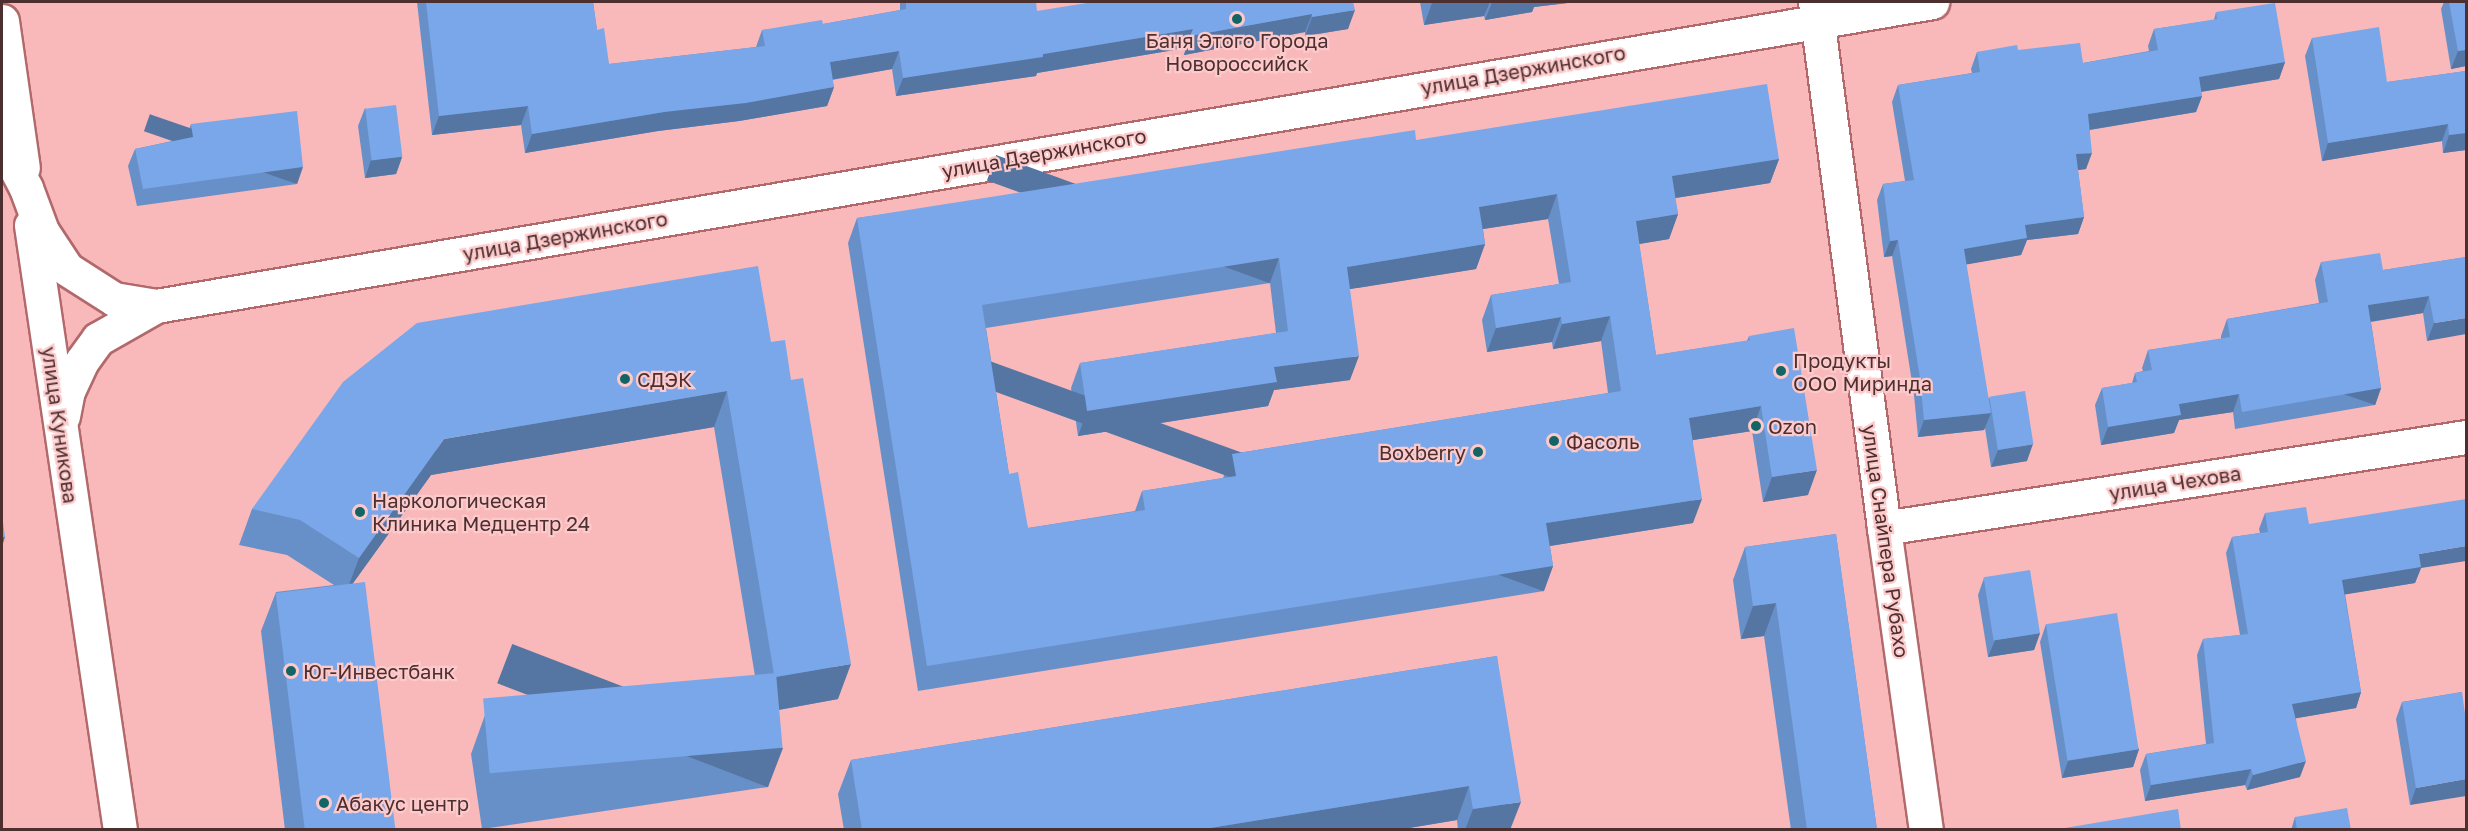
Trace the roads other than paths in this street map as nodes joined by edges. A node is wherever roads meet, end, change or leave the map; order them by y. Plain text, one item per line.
1 (1932, 2) edge
2 (1817, 10) edge
3 (2, 21) edge
4 (5, 66) edge
5 (2, 141) edge
6 (26, 188) junction
7 (156, 306) junction
8 (61, 429) junction
9 (2466, 437) edge
10 (1884, 528) junction
11 (120, 830) edge
12 (1926, 830) edge

1 - 2 street, улица Дзержинского
2 - 7 street, улица Дзержинского
2 - 10 street, улица Снайпера Рубахо
3 - 4 street, улица Куникова
4 - 6 street, улица Куникова
5 - 6 street
6 - 7 street
6 - 8 street, улица Куникова
7 - 8 street
8 - 11 street, улица Куникова
9 - 10 street, улица Чехова
10 - 12 street, улица Снайпера Рубахо

